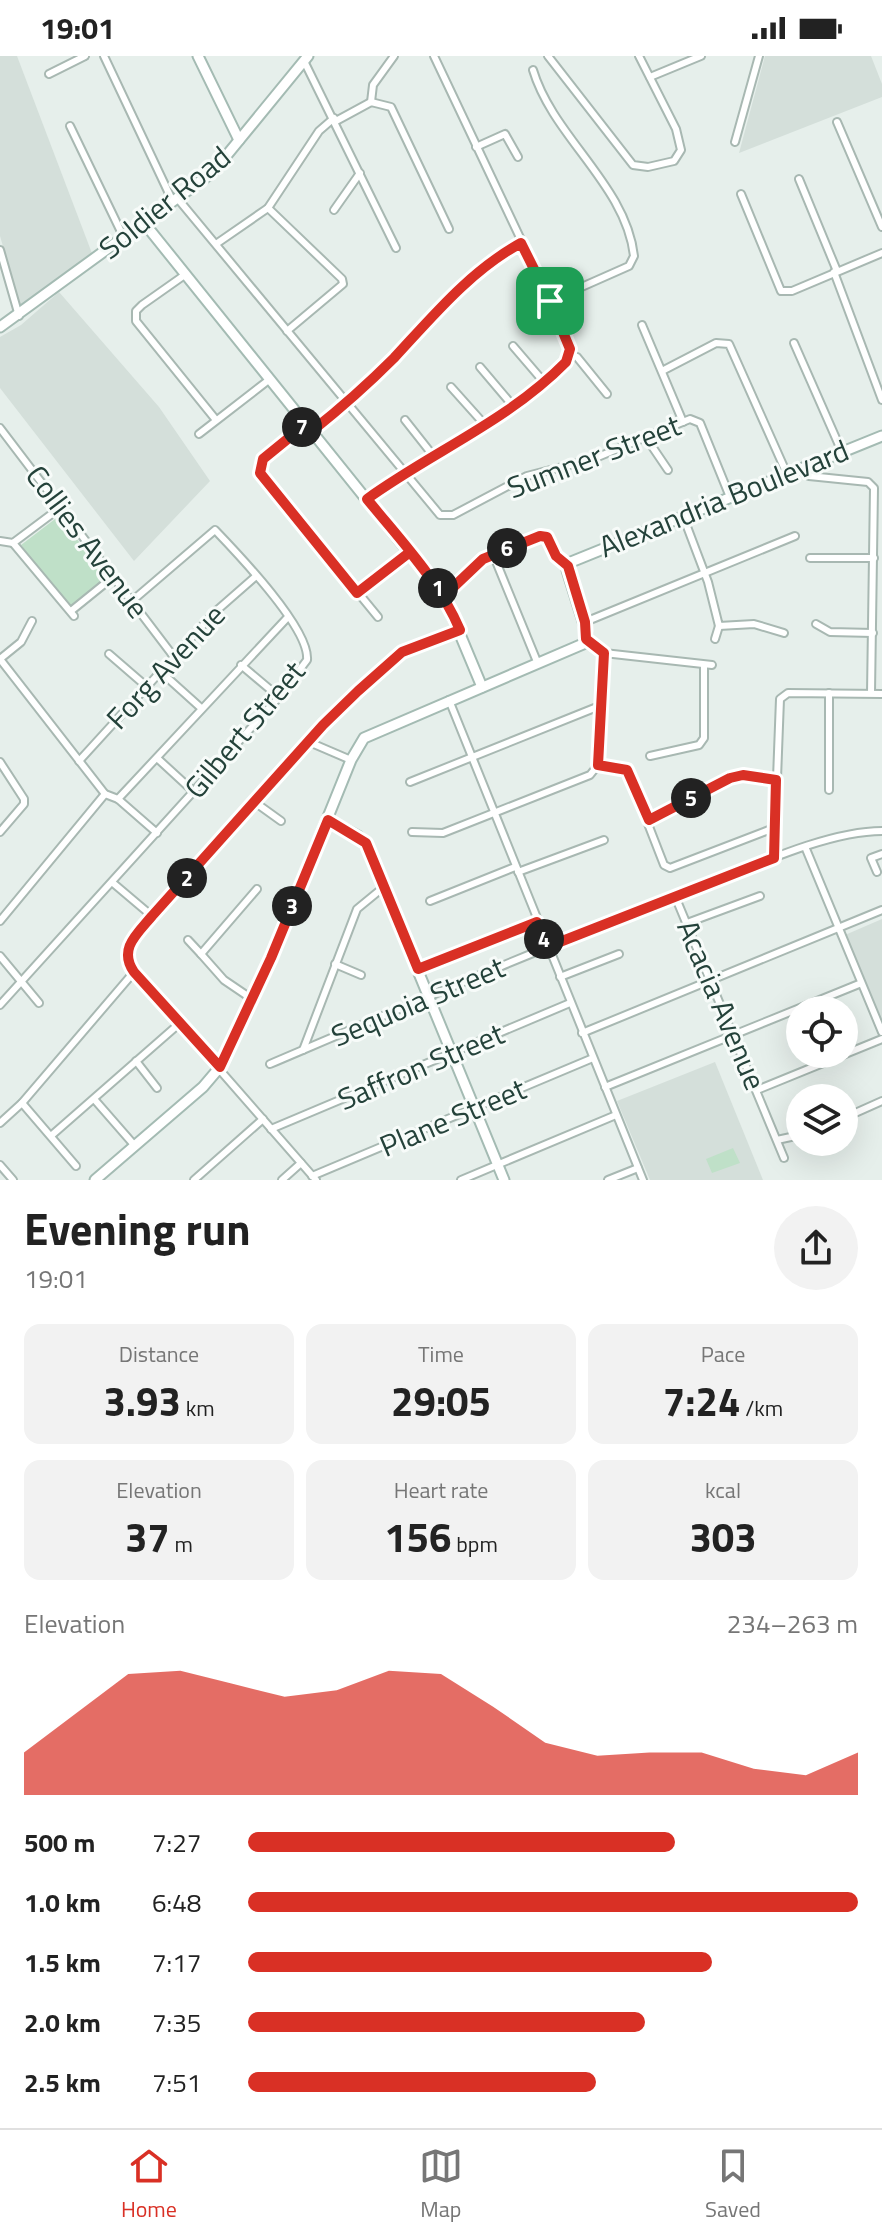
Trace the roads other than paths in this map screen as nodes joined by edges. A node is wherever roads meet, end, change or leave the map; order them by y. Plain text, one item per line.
1 (85, 56) edge
2 (104, 56) edge
3 (198, 56) edge
4 (394, 56) edge
5 (434, 56) edge
6 (548, 56) edge
7 (639, 56) edge
8 (701, 56) edge
9 (759, 56) edge
10 (306, 59) edge
11 (533, 70) dead end
12 (49, 74) dead end
13 (650, 77) junction
14 (371, 102) junction
15 (335, 120) junction
16 (837, 122) dead end
17 (70, 126) dead end
18 (239, 140) junction
19 (735, 142) dead end
20 (476, 147) junction
21 (518, 157) dead end
22 (360, 173) junction
23 (799, 179) dead end
24 (741, 194) dead end
25 (175, 200) junction
26 (268, 208) junction
27 (334, 210) dead end
28 (145, 224) junction
29 (882, 227) edge
30 (449, 229) dead end
31 (125, 238) junction
32 (521, 243) junction
33 (216, 244) junction
34 (396, 248) dead end
35 (0, 250) edge
36 (882, 253) edge
37 (835, 271) junction
38 (186, 274) junction
39 (550, 301) junction
40 (19, 316) junction
41 (642, 325) dead end
42 (0, 327) edge
43 (287, 331) junction
44 (794, 343) dead end
45 (513, 346) dead end
46 (570, 354) junction
47 (480, 367) dead end
48 (662, 371) junction
49 (270, 379) junction
50 (543, 381) junction
51 (451, 387) dead end
52 (607, 394) dead end
53 (882, 400) edge
54 (346, 405) junction
55 (513, 406) junction
56 (216, 420) junction
57 (405, 420) dead end
58 (683, 422) junction
59 (485, 425) junction
60 (309, 427) junction
61 (2, 433) edge
62 (199, 434) dead end
63 (882, 436) edge
64 (647, 439) junction
65 (842, 452) junction
66 (435, 458) junction
67 (668, 470) dead end
68 (797, 470) junction
69 (403, 473) junction
70 (787, 474) junction
71 (730, 497) junction
72 (367, 499) junction
73 (61, 507) junction
74 (683, 516) junction
75 (795, 536) dead end
76 (0, 541) edge
77 (13, 543) junction
78 (878, 544) edge
79 (410, 552) junction
80 (493, 554) junction
81 (810, 558) dead end
82 (874, 558) junction
83 (568, 566) junction
84 (706, 575) junction
85 (113, 577) junction
86 (255, 577) junction
87 (357, 593) junction
88 (444, 596) junction
89 (132, 601) junction
90 (288, 617) junction
91 (378, 617) dead end
92 (32, 621) dead end
93 (585, 622) junction
94 (816, 624) dead end
95 (719, 626) junction
96 (460, 630) junction
97 (784, 633) dead end
98 (873, 633) junction
99 (586, 639) junction
100 (715, 639) dead end
101 (604, 653) junction
102 (109, 654) dead end
103 (174, 657) junction
104 (0, 659) edge
105 (538, 664) junction
106 (241, 665) junction
107 (161, 672) junction
108 (146, 686) junction
109 (482, 687) junction
110 (829, 693) junction
111 (871, 693) junction
112 (882, 694) edge
113 (279, 697) junction
114 (449, 700) junction
115 (602, 705) junction
116 (201, 708) junction
117 (309, 742) junction
118 (472, 756) junction
119 (650, 756) dead end
120 (157, 758) junction
121 (351, 760) junction
122 (79, 761) junction
123 (0, 762) edge
124 (598, 765) junction
125 (776, 780) junction
126 (410, 782) dead end
127 (829, 790) dead end
128 (194, 792) junction
129 (105, 794) junction
130 (118, 799) junction
131 (256, 803) junction
132 (493, 813) junction
133 (328, 820) junction
134 (649, 820) junction
135 (281, 821) dead end
136 (774, 828) junction
137 (882, 831) edge
138 (0, 832) edge
139 (412, 832) dead end
140 (157, 833) junction
141 (604, 840) dead end
142 (806, 849) junction
143 (882, 854) edge
144 (774, 858) junction
145 (517, 870) junction
146 (877, 872) dead end
147 (113, 883) junction
148 (385, 886) junction
149 (257, 889) dead end
150 (675, 896) junction
151 (760, 896) dead end
152 (430, 901) dead end
153 (882, 910) edge
154 (152, 916) junction
155 (0, 921) edge
156 (537, 922) junction
157 (687, 923) junction
158 (837, 928) junction
159 (188, 940) dead end
160 (547, 947) junction
161 (201, 954) junction
162 (619, 954) dead end
163 (0, 956) edge
164 (335, 964) junction
165 (418, 969) junction
166 (134, 972) junction
167 (361, 975) dead end
168 (560, 977) junction
169 (711, 979) junction
170 (23, 981) junction
171 (859, 984) junction
172 (252, 999) junction
173 (430, 999) junction
174 (39, 1003) dead end
175 (570, 1003) junction
176 (1, 1004) edge
177 (180, 1023) junction
178 (882, 1032) edge
179 (582, 1033) junction
180 (734, 1036) junction
181 (882, 1039) edge
182 (303, 1050) junction
183 (454, 1055) junction
184 (593, 1058) junction
185 (136, 1061) junction
186 (270, 1064) dead end
187 (220, 1067) junction
188 (605, 1087) junction
189 (157, 1088) dead end
190 (757, 1090) junction
191 (94, 1099) junction
192 (882, 1101) edge
193 (22, 1103) junction
194 (0, 1108) edge
195 (476, 1109) junction
196 (858, 1112) edge
197 (616, 1115) junction
198 (7, 1116) junction
199 (263, 1119) junction
200 (0, 1123) edge
201 (271, 1129) junction
202 (52, 1135) junction
203 (786, 1138) edge
204 (777, 1140) junction
205 (135, 1146) junction
206 (784, 1158) dead end
207 (301, 1163) junction
208 (498, 1164) junction
209 (0, 1165) edge
210 (76, 1166) dead end
211 (638, 1168) junction
212 (3, 1175) edge
213 (314, 1178) edge
214 (13, 1180) edge
215 (95, 1180) edge
216 (194, 1180) edge
217 (282, 1180) edge
218 (461, 1180) edge
219 (504, 1180) edge
220 (608, 1180) edge
221 (643, 1180) edge

1 - 12 street
2 - 25 street, Sumner Street
3 - 18 street
4 - 14 street
5 - 20 street
6 - 13 street
7 - 13 street
8 - 13 street
9 - 19 street
10 - 15 street
10 - 18 street, Soldier Road
11 - 39 street
14 - 15 street
14 - 30 street
15 - 22 street
15 - 26 street
16 - 29 street
17 - 31 street
18 - 25 street, Soldier Road
20 - 21 street
20 - 32 street
22 - 27 street
22 - 34 street
23 - 37 street
24 - 37 street
25 - 28 street, Soldier Road
25 - 33 street, Sumner Street
26 - 33 street
26 - 43 street
28 - 31 street, Soldier Road
28 - 38 street
31 - 40 street, Soldier Road
32 - 39 street
32 - 54 street
33 - 43 street, Sumner Street
35 - 40 street
36 - 37 street
37 - 53 street
38 - 49 street
38 - 56 street
39 - 46 street
40 - 42 street, Soldier Road
41 - 48 street
43 - 54 street, Sumner Street
44 - 65 street
45 - 50 street
46 - 50 street
46 - 52 street
47 - 55 street
48 - 58 street
48 - 70 street
49 - 56 street
49 - 60 street
50 - 55 street
51 - 59 street
54 - 60 street
54 - 69 street, Sumner Street
55 - 59 street
56 - 62 street
57 - 66 street
58 - 64 street, Sumner Street
58 - 71 street, Sumner Street
59 - 66 street
60 - 72 street
60 - 87 street
61 - 73 street, Collies Avenue
63 - 65 street, Alexandria Boulevard
64 - 67 street
64 - 69 street, Sumner Street
65 - 68 street, Alexandria Boulevard
66 - 69 street
68 - 70 street, Alexandria Boulevard
68 - 78 street
69 - 72 street
70 - 71 street, Alexandria Boulevard
71 - 74 street, Alexandria Boulevard
72 - 79 street
73 - 77 street
73 - 85 street, Collies Avenue
74 - 83 street, Alexandria Boulevard
74 - 84 street
75 - 84 street
76 - 77 street
77 - 85 street
78 - 82 street
79 - 87 street
79 - 88 street
80 - 83 street
80 - 88 street
80 - 105 street
81 - 82 street
82 - 98 street
83 - 93 street
84 - 93 street
84 - 95 street
85 - 89 street, Collies Avenue
86 - 89 street, Gilbert Street
86 - 90 street, Gilbert Street
86 - 103 street, Forg Avenue
87 - 91 street
88 - 96 street
89 - 103 street, Collies Avenue
90 - 106 street
90 - 113 street, Gilbert Street
92 - 104 street
93 - 99 street
94 - 98 street
95 - 97 street
95 - 100 street
96 - 109 street
96 - 117 street
98 - 111 street
99 - 101 street
99 - 105 street
101 - 115 street
101 - 119 street
102 - 108 street
103 - 107 street, Forg Avenue
104 - 122 street
105 - 109 street
106 - 113 street
106 - 116 street
107 - 108 street, Forg Avenue
107 - 116 street
108 - 122 street, Forg Avenue
109 - 114 street
110 - 111 street
110 - 125 street
110 - 127 street
111 - 112 street
113 - 128 street, Gilbert Street
114 - 118 street
114 - 121 street
115 - 118 street
115 - 124 street
116 - 120 street
117 - 121 street
117 - 131 street
118 - 126 street
118 - 132 street
120 - 128 street
120 - 130 street
121 - 133 street
122 - 129 street
123 - 138 street
124 - 132 street
124 - 134 street
125 - 134 street
125 - 136 street
128 - 140 street, Gilbert Street
129 - 130 street
129 - 155 street
130 - 140 street
131 - 135 street
131 - 154 street
132 - 139 street
132 - 145 street
133 - 148 street
133 - 172 street
134 - 136 street
136 - 144 street
137 - 142 street, Sequoia Street
140 - 147 street, Gilbert Street
141 - 145 street
142 - 144 street, Sequoia Street
142 - 158 street
143 - 146 street
144 - 150 street, Sequoia Street
145 - 152 street
145 - 156 street
147 - 154 street
147 - 170 street, Gilbert Street
148 - 164 street
148 - 165 street
149 - 161 street
150 - 157 street, Acacia Avenue
150 - 160 street, Sequoia Street
151 - 157 street
153 - 158 street
154 - 166 street
156 - 160 street
156 - 165 street
157 - 169 street, Acacia Avenue
158 - 169 street
158 - 171 street
159 - 161 street
160 - 168 street
160 - 173 street, Sequoia Street
161 - 172 street
162 - 168 street
163 - 170 street
164 - 167 street
164 - 182 street
165 - 173 street
166 - 177 street
166 - 193 street
168 - 175 street
169 - 179 street
169 - 180 street, Acacia Avenue
170 - 174 street
170 - 176 street, Gilbert Street
171 - 178 street
171 - 180 street
172 - 187 street
173 - 182 street, Sequoia Street
173 - 183 street
175 - 179 street
175 - 183 street, Saffron Street
177 - 185 street
177 - 187 street
179 - 184 street
180 - 188 street
180 - 190 street, Acacia Avenue
181 - 190 street
182 - 186 street, Sequoia Street
183 - 195 street
183 - 201 street, Saffron Street
184 - 188 street
184 - 195 street, Plane Street
185 - 189 street
185 - 191 street
187 - 199 street
187 - 205 street
188 - 197 street
190 - 204 street, Acacia Avenue
191 - 202 street
191 - 205 street
192 - 196 street
193 - 198 street
193 - 202 street
194 - 198 street
195 - 208 street
195 - 213 street, Plane Street
197 - 208 street
197 - 211 street
198 - 200 street
199 - 201 street
199 - 216 street
201 - 207 street
202 - 210 street
203 - 204 street
204 - 206 street, Acacia Avenue
205 - 215 street
207 - 213 street
207 - 217 street
208 - 218 street
208 - 219 street
209 - 212 street
211 - 220 street
211 - 221 street
212 - 214 street

